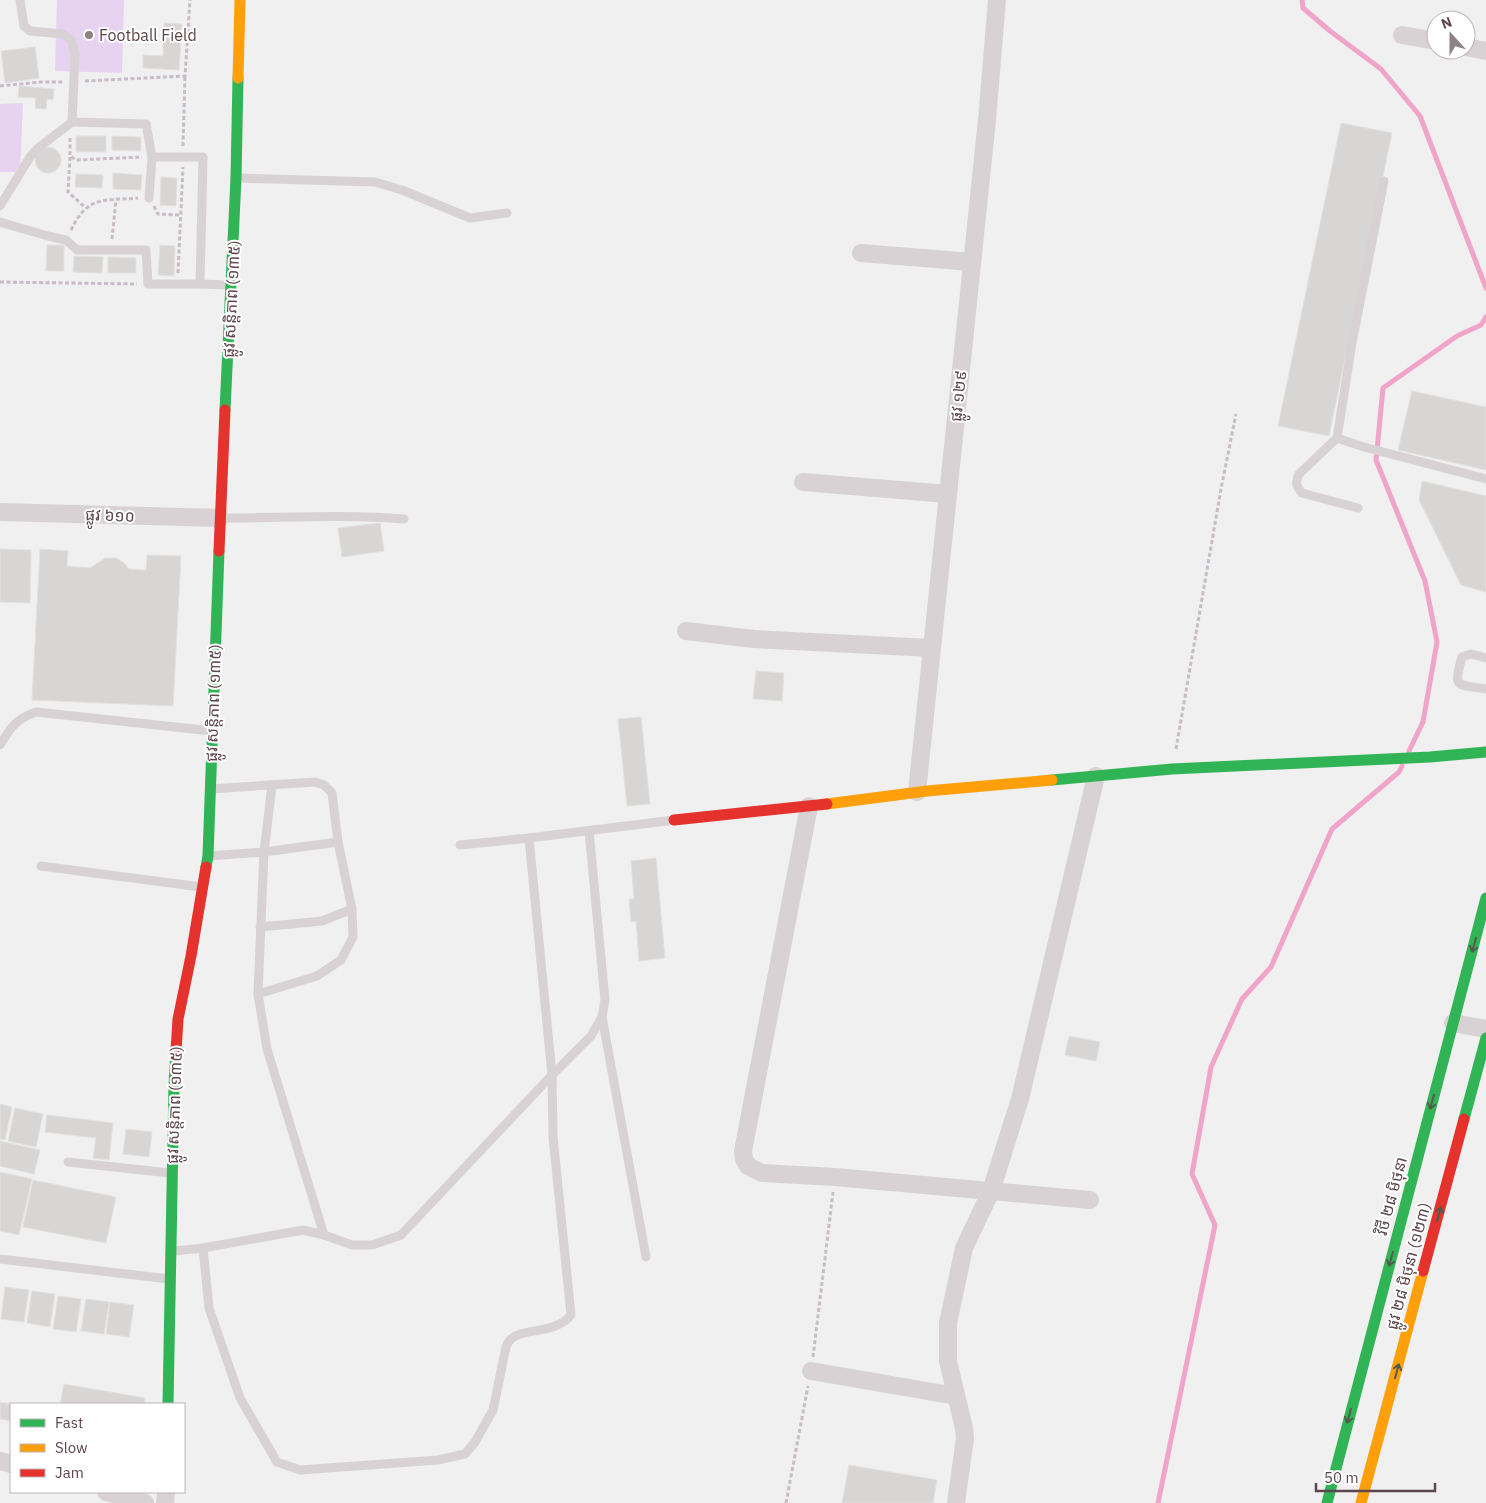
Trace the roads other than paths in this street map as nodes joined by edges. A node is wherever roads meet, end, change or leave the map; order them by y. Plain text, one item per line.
1 (20, 0) edge
2 (240, 0) edge
3 (997, 0) edge
4 (1402, 35) dead end
5 (1426, 39) edge
6 (72, 122) junction
7 (152, 157) junction
8 (236, 178) junction
9 (1384, 181) dead end
10 (149, 198) road end
11 (0, 206) edge
12 (507, 212) dead end
13 (0, 222) edge
14 (862, 253) dead end
15 (972, 262) junction
16 (200, 284) junction
17 (232, 285) junction
18 (1337, 438) junction
19 (1486, 479) edge
20 (803, 482) dead end
21 (948, 494) junction
22 (1358, 508) dead end
23 (0, 512) edge
24 (220, 518) junction
25 (404, 519) dead end
26 (686, 631) dead end
27 (932, 648) junction
28 (1486, 658) edge
29 (1486, 689) edge
30 (213, 731) junction
31 (0, 745) edge
32 (1486, 752) edge
33 (1096, 776) junction
34 (272, 785) junction
35 (210, 789) junction
36 (917, 792) junction
37 (809, 806) junction
38 (674, 820) joint
39 (589, 831) junction
40 (529, 838) junction
41 (338, 842) junction
42 (460, 845) dead end
43 (264, 852) junction
44 (208, 856) junction
45 (42, 866) dead end
46 (203, 887) junction
47 (1486, 898) edge
48 (352, 909) junction
49 (260, 927) junction
50 (258, 994) junction
51 (602, 1017) junction
52 (1453, 1023) junction
53 (1486, 1029) edge
54 (1486, 1038) edge
55 (552, 1075) junction
56 (68, 1162) dead end
57 (172, 1173) junction
58 (991, 1191) junction
59 (1090, 1200) dead end
60 (324, 1235) junction
61 (204, 1248) junction
62 (171, 1251) junction
63 (646, 1257) dead end
64 (0, 1259) edge
65 (170, 1279) junction
66 (811, 1371) road end
67 (956, 1396) junction
68 (168, 1403) edge
69 (110, 1493) edge
70 (145, 1503) edge
71 (956, 1503) edge
72 (1326, 1503) edge
73 (1361, 1503) edge

1 - 6 lane
2 - 8 street, ផ្លូវ សន្តិភាព (១៣៥)
3 - 15 street, ផ្លូវ ១២៩
4 - 5 street
6 - 7 lane
6 - 11 lane
7 - 10 lane
7 - 16 lane
8 - 12 lane
8 - 17 street, ផ្លូវ សន្តិភាព (១៣៥)
9 - 18 lane
13 - 16 lane
14 - 15 street
15 - 21 street, ផ្លូវ ១២៩
16 - 17 lane
17 - 24 street, ផ្លូវ សន្តិភាព (១៣៥)
18 - 19 lane
18 - 22 lane
20 - 21 street
21 - 27 street, ផ្លូវ ១២៩
23 - 24 street, ផ្លូវ ៦១០
24 - 25 lane
24 - 30 street, ផ្លូវ សន្តិភាព (១៣៥)
26 - 27 street
27 - 36 street, ផ្លូវ ១២៩
28 - 29 lane
30 - 31 lane
30 - 35 street, ផ្លូវ សន្តិភាព (១៣៥)
32 - 33 street
33 - 36 street
33 - 58 street
34 - 35 lane
34 - 41 lane
34 - 43 lane
35 - 44 street, ផ្លូវ សន្តិភាព (១៣៥)
36 - 37 street
37 - 38 street
37 - 58 street
38 - 39 lane
39 - 40 lane
39 - 51 lane
40 - 42 lane
40 - 55 lane
41 - 43 lane
41 - 48 lane
43 - 44 lane
43 - 49 lane
44 - 46 street, ផ្លូវ សន្តិភាព (១៣៥)
45 - 46 lane
46 - 57 street, ផ្លូវ សន្តិភាព (១៣៥)
47 -> 52 street, វិថី ២៨ មិថុនា
48 - 49 lane
48 - 50 lane
49 - 50 lane
50 - 60 lane
51 - 55 lane
51 - 63 lane
52 - 53 street
52 -> 72 street, វិថី ២៨ មិថុនា
73 -> 54 street, ផ្លូវ ២៨ មិថុនា (១២៣)
55 - 60 lane
55 - 61 lane
56 - 57 lane
57 - 62 street, ផ្លូវ សន្តិភាព (១៣៥)
58 - 59 street
58 - 67 street
60 - 61 lane
61 - 62 lane
62 - 65 street, ផ្លូវ សន្តិភាព (១៣៥)
64 - 65 lane
65 - 68 street, ផ្លូវ សន្តិភាព (១៣៥)
66 - 67 street
67 - 71 street
69 - 70 street

